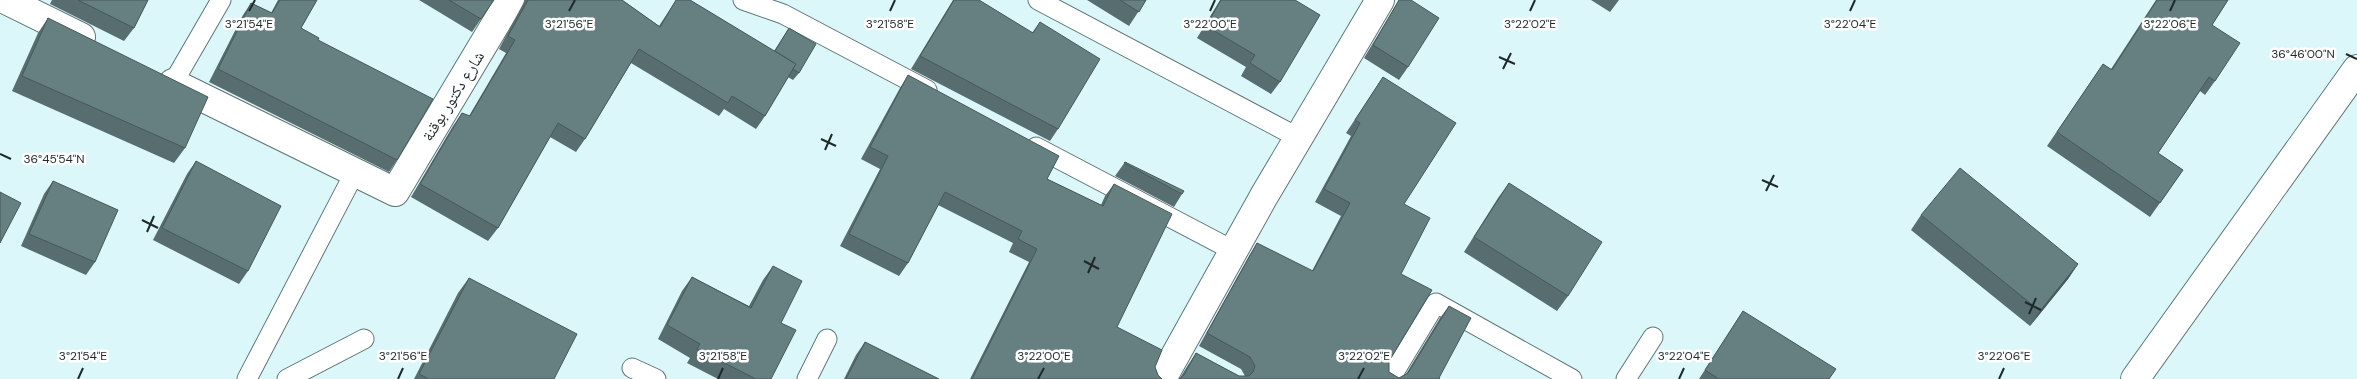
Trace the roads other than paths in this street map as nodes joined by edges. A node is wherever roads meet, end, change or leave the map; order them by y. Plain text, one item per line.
1 (6, 0) edge
2 (221, 0) edge
3 (510, 0) edge
4 (743, 0) edge
5 (1038, 0) edge
6 (1380, 0) edge
7 (103, 48) edge
8 (2357, 68) edge
9 (146, 70) edge
10 (173, 83) junction
11 (942, 98) edge
12 (1299, 138) junction
13 (1022, 140) edge
14 (355, 172) junction
15 (1234, 251) junction
16 (1653, 337) dead end
17 (364, 339) dead end
18 (827, 339) dead end
19 (632, 368) dead end
20 (247, 379) edge
21 (287, 379) edge
22 (656, 379) edge
23 (807, 379) edge
24 (1162, 379) edge
25 (1390, 379) edge
26 (1572, 379) edge
27 (1626, 379) edge
28 (2135, 379) edge

1 - 7 street
2 - 10 lane
3 - 14 street, شارع دكتور بوقنة
4 - 11 lane
5 - 12 lane
6 - 12 street
8 - 28 street
9 - 10 street
10 - 14 street
12 - 15 street
13 - 15 lane
14 - 20 lane
15 - 24 street
16 - 27 lane
17 - 21 lane
18 - 23 lane
19 - 22 lane
25 - 26 lane

